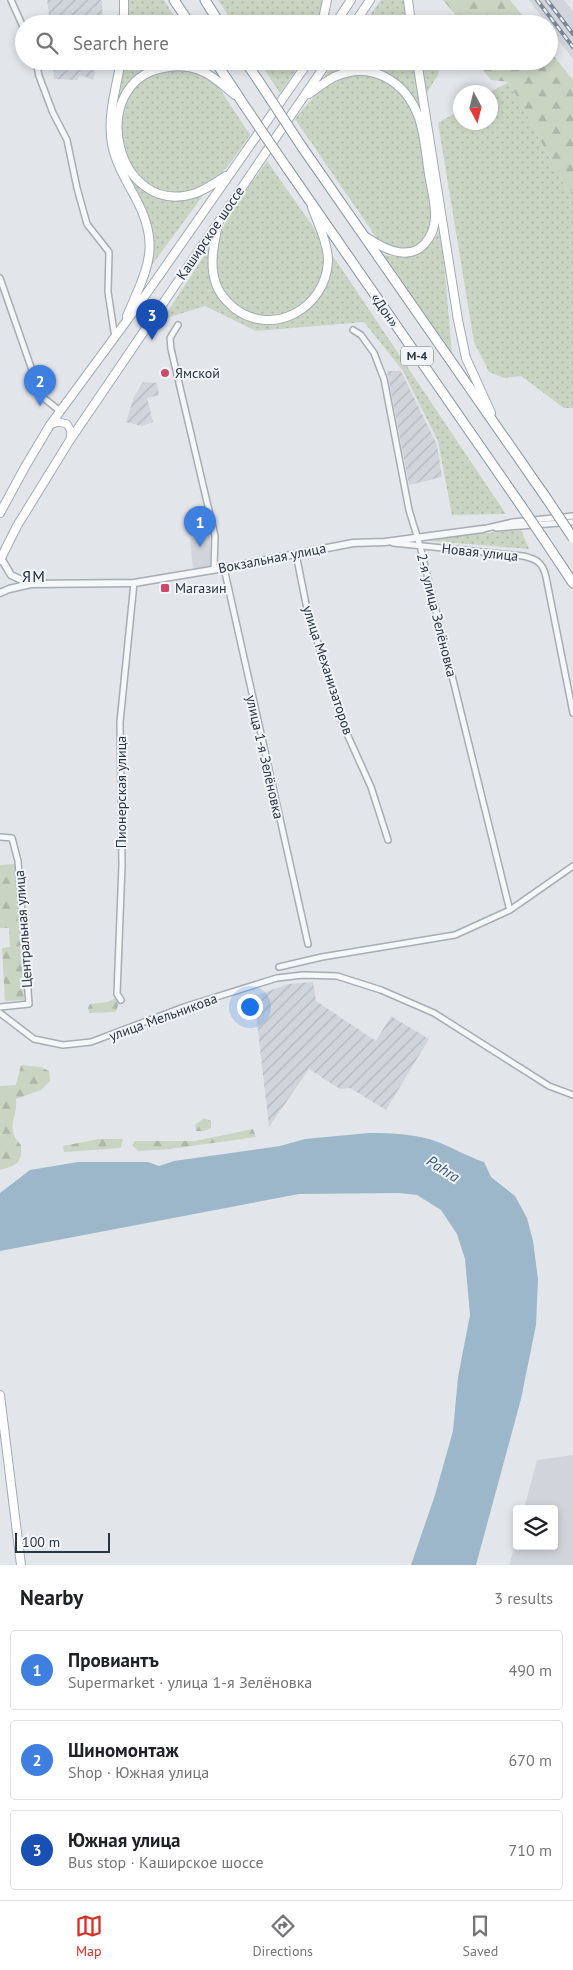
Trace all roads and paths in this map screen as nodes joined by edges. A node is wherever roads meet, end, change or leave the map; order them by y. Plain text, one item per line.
1 (11, 0) edge
2 (124, 0) edge
3 (174, 0) edge
4 (205, 0) edge
5 (327, 0) edge
6 (351, 0) edge
7 (370, 0) edge
8 (408, 0) edge
9 (18, 15) edge
10 (124, 15) edge
11 (184, 15) edge
12 (214, 15) edge
13 (324, 15) edge
14 (340, 15) edge
15 (360, 15) edge
16 (410, 15) edge
17 (38, 70) edge
18 (118, 70) edge
19 (154, 70) edge
20 (197, 70) edge
21 (221, 70) edge
22 (251, 70) edge
23 (303, 70) edge
24 (322, 70) edge
25 (418, 70) edge
26 (303, 98) junction
27 (242, 102) junction
28 (230, 173) junction
29 (311, 205) junction
30 (218, 221) junction
31 (362, 235) junction
32 (0, 278) edge
33 (178, 325) dead end
34 (121, 329) junction
35 (353, 330) dead end
36 (115, 338) junction
37 (60, 411) junction
38 (50, 425) junction
39 (497, 426) junction
40 (70, 440) junction
41 (14, 486) junction
42 (0, 504) edge
43 (0, 512) edge
44 (573, 516) edge
45 (573, 522) edge
46 (483, 529) junction
47 (417, 536) junction
48 (573, 538) edge
49 (385, 542) junction
50 (420, 546) junction
51 (296, 554) junction
52 (0, 559) edge
53 (224, 568) junction
54 (214, 570) junction
55 (573, 582) edge
56 (134, 583) junction
57 (31, 584) junction
58 (0, 594) edge
59 (573, 713) edge
60 (0, 837) edge
61 (388, 840) dead end
62 (573, 866) edge
63 (509, 909) junction
64 (308, 944) dead end
65 (279, 967) dead end
66 (120, 1000) dead end
67 (0, 1007) edge
68 (0, 1013) edge
69 (573, 1095) edge
70 (0, 1395) edge
71 (21, 1565) edge

1 - 9 street
2 - 10 main road
3 - 11 highway
4 - 12 highway
5 - 13 main road
6 - 14 main road
7 - 15 main road
8 - 16 main road
17 - 36 street
18 - 34 main road
19 - 28 main road
20 - 27 main road
21 - 27 highway, «Дон» / М-4
22 - 31 highway, «Дон» / М-4, bridge
23 - 28 main road, Каширское шоссе
24 - 26 main road, Каширское шоссе
25 - 39 main road
26 - 30 main road, Каширское шоссе
26 - 31 main road
27 - 29 highway, «Дон» / М-4, bridge
28 - 34 main road, Каширское шоссе
29 - 30 main road
29 - 55 highway, «Дон» / М-4, bridge
30 - 40 main road, Каширское шоссе
31 - 39 highway, «Дон» / М-4
32 - 37 street
33 - 54 street
34 - 36 main road, Каширское шоссе
35 - 47 street, 2-я улица Зелёновка
36 - 37 main road, Каширское шоссе
37 - 38 main road, Каширское шоссе
38 - 40 main road
38 - 41 main road, Каширское шоссе
39 - 48 highway, «Дон» / М-4, bridge
40 - 52 main road, Каширское шоссе
41 - 42 main road
41 - 43 main road, Каширское шоссе
44 - 46 street
45 - 46 street
46 - 47 street, Вокзальная улица
47 - 49 street, Вокзальная улица
47 - 50 street, 2-я улица Зелёновка
49 - 50 street, Новая улица
49 - 51 street, Вокзальная улица
50 - 59 street, Новая улица
50 - 63 street, 2-я улица Зелёновка
51 - 53 street, Вокзальная улица
51 - 61 street, улица Механизаторов
52 - 57 street, Вокзальная улица
53 - 54 street, Вокзальная улица
53 - 64 street, улица 1-я Зелёновка
54 - 56 street, Вокзальная улица
56 - 57 street, Вокзальная улица
56 - 66 street, Пионерская улица
57 - 58 street, Вокзальная улица
60 - 67 street, Центральная улица
62 - 63 street
63 - 65 street
68 - 69 street, улица Мельникова
70 - 71 main road

